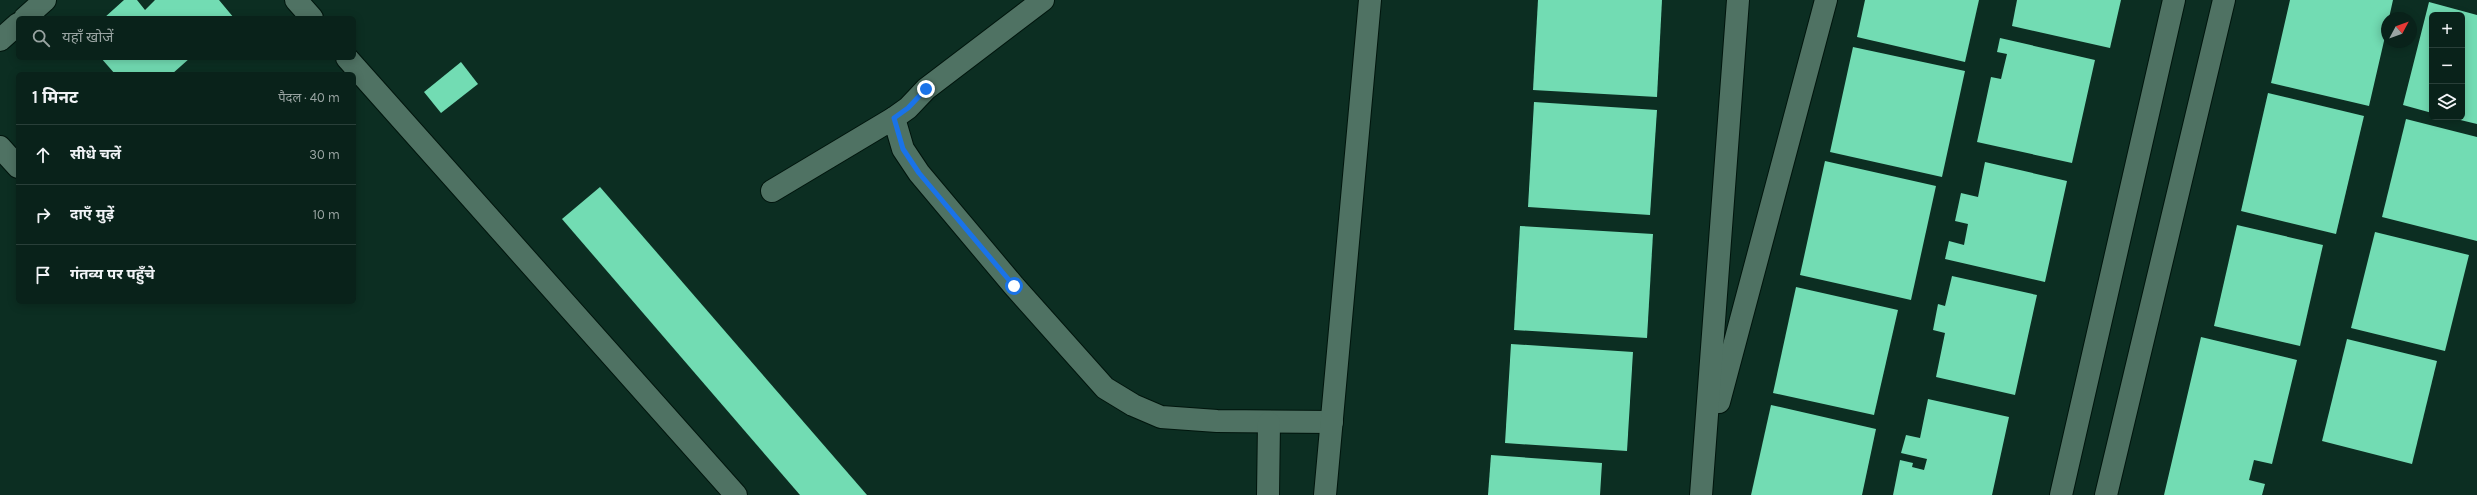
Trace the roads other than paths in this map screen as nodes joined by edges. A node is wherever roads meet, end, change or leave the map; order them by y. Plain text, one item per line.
1 (45, 0) edge
2 (296, 0) edge
3 (1043, 0) edge
4 (1370, 0) edge
5 (1738, 0) edge
6 (1826, 0) edge
7 (2174, 0) edge
8 (2224, 0) edge
9 (27, 16) edge
10 (310, 16) edge
11 (16, 26) edge
12 (0, 40) edge
13 (349, 60) edge
14 (894, 118) junction
15 (0, 147) edge
16 (16, 165) edge
17 (772, 191) dead end
18 (1332, 422) junction
19 (1269, 423) junction
20 (1705, 454) junction
21 (736, 495) edge
22 (1268, 495) edge
23 (1325, 495) edge
24 (1701, 495) edge
25 (2061, 495) edge
26 (2106, 495) edge

1 - 9 street
2 - 10 street
3 - 14 street
4 - 18 street
5 - 20 street
6 - 20 street
7 - 25 street
8 - 26 street
11 - 12 street
13 - 21 street
14 - 17 street
14 - 19 street
15 - 16 street
18 - 19 street
18 - 23 street
19 - 22 street
20 - 24 street

